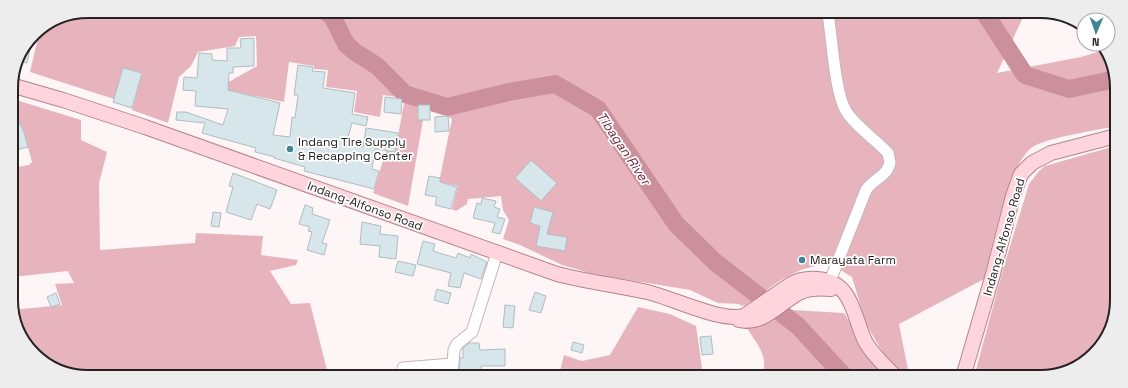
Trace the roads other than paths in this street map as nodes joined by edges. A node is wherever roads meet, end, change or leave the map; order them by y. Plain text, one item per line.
1 (829, 18) edge
2 (18, 87) edge
3 (1110, 138) edge
4 (497, 253) junction
5 (830, 281) junction
6 (791, 291) junction
7 (847, 296) junction
8 (452, 369) edge
9 (403, 370) edge
10 (890, 370) edge
11 (965, 370) edge

1 - 5 street
2 - 4 main road, Indang-Alfonso Road
3 - 11 main road, Indang-Alfonso Road
4 - 6 main road, Indang-Alfonso Road
4 - 8 street
5 - 6 main road, Indang-Alfonso Road
5 - 7 main road
6 - 7 main road, Indang-Alfonso Road
7 - 10 main road
8 - 9 street

